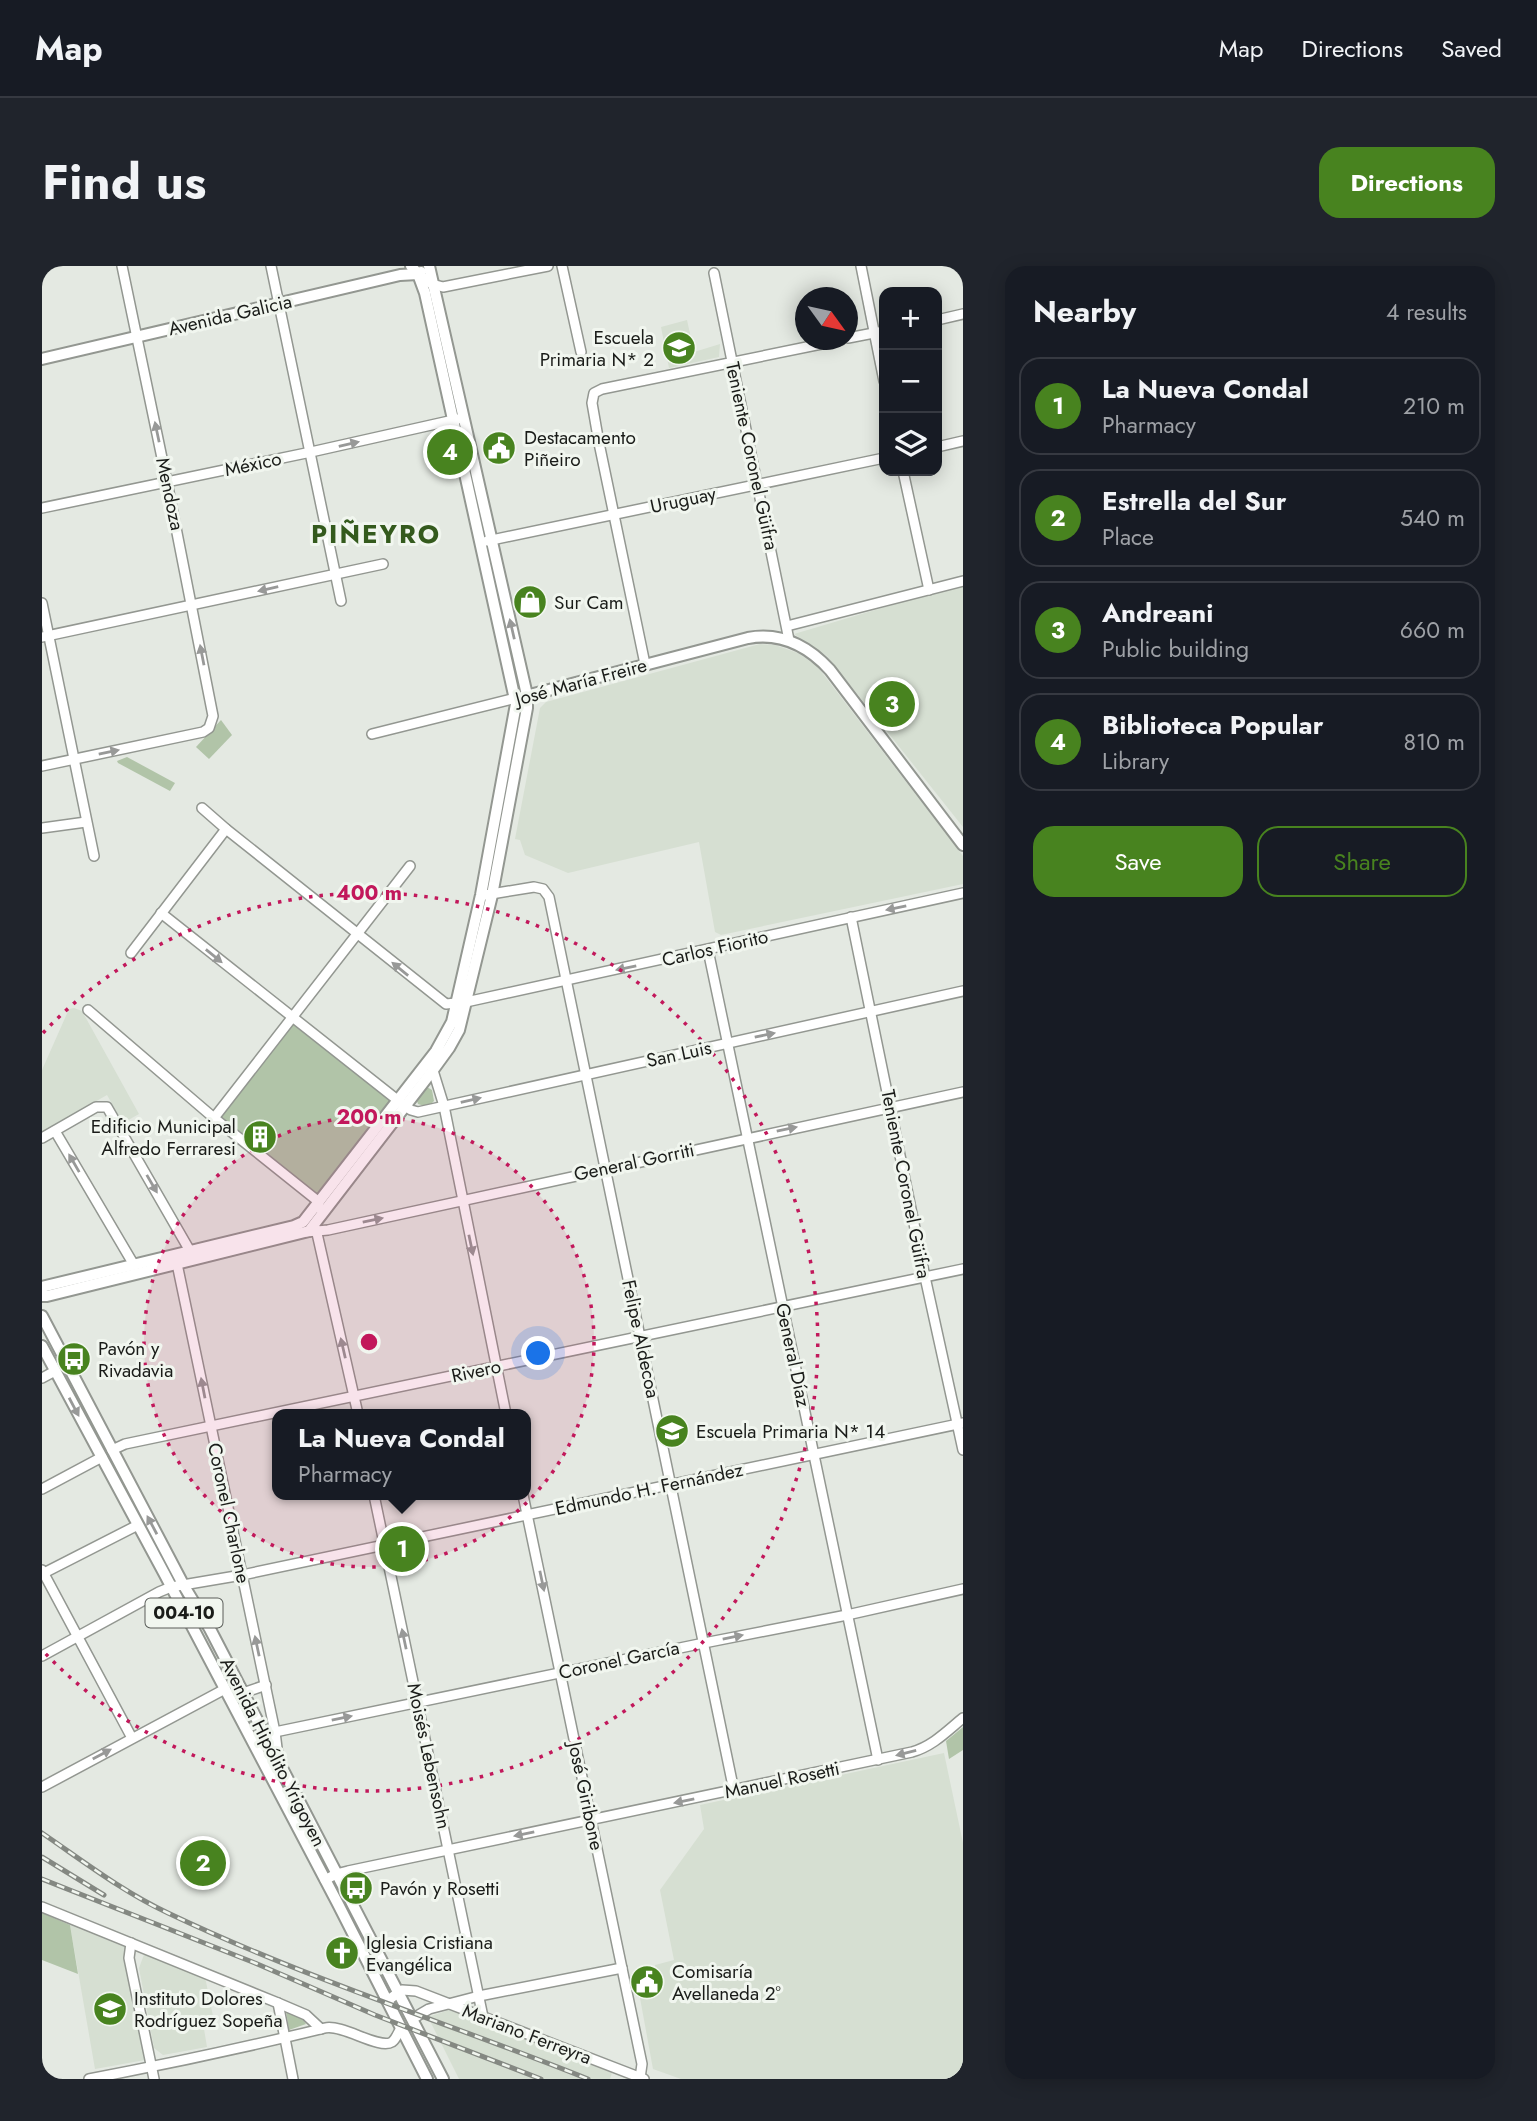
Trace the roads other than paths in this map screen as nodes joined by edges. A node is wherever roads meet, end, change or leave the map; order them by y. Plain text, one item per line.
1 (122, 266) edge
2 (271, 266) edge
3 (428, 266) edge
4 (548, 266) edge
5 (562, 266) edge
6 (861, 266) edge
7 (415, 270) edge
8 (715, 273) dead end
9 (432, 284) junction
10 (279, 304) junction
11 (963, 314) edge
12 (942, 319) edge
13 (879, 332) edge
14 (858, 336) edge
15 (136, 337) junction
16 (795, 349) edge
17 (581, 352) dead end
18 (42, 359) edge
19 (732, 362) junction
20 (460, 419) junction
21 (963, 441) edge
22 (942, 446) edge
23 (311, 452) junction
24 (879, 459) edge
25 (904, 476) edge
26 (167, 482) junction
27 (757, 484) junction
28 (42, 508) edge
29 (613, 515) junction
30 (487, 541) junction
31 (383, 564) dead end
32 (335, 574) junction
33 (963, 581) edge
34 (929, 590) junction
35 (341, 601) dead end
36 (42, 603) edge
37 (192, 606) junction
38 (787, 626) junction
39 (45, 636) edge
40 (789, 640) junction
41 (645, 664) junction
42 (521, 697) junction
43 (372, 734) dead end
44 (74, 760) junction
45 (42, 766) edge
46 (202, 808) dead end
47 (86, 822) junction
48 (42, 828) edge
49 (226, 829) junction
50 (963, 845) edge
51 (94, 856) dead end
52 (410, 866) dead end
53 (963, 894) edge
54 (487, 895) junction
55 (161, 913) junction
56 (851, 917) junction
57 (358, 935) junction
58 (708, 950) junction
59 (131, 953) dead end
60 (565, 981) junction
61 (963, 991) edge
62 (461, 1003) junction
63 (88, 1010) dead end
64 (872, 1012) junction
65 (292, 1018) junction
66 (728, 1043) junction
67 (432, 1065) junction
68 (586, 1074) junction
69 (963, 1092) edge
70 (402, 1103) junction
71 (444, 1106) junction
72 (891, 1108) junction
73 (214, 1118) junction
74 (55, 1131) junction
75 (42, 1138) edge
76 (747, 1138) junction
77 (604, 1168) junction
78 (462, 1200) junction
79 (319, 1202) junction
80 (313, 1230) junction
81 (192, 1255) junction
82 (176, 1259) junction
83 (134, 1265) junction
84 (963, 1269) edge
85 (925, 1277) junction
86 (42, 1287) edge
87 (42, 1296) edge
88 (783, 1307) junction
89 (42, 1316) edge
90 (640, 1337) junction
91 (42, 1346) edge
92 (497, 1367) junction
93 (55, 1371) junction
94 (42, 1378) edge
95 (354, 1396) junction
96 (292, 1409) edge
97 (357, 1409) edge
98 (505, 1409) edge
99 (272, 1413) edge
100 (960, 1424) edge
101 (210, 1426) junction
102 (112, 1450) junction
103 (963, 1450) edge
104 (814, 1455) junction
105 (102, 1457) junction
106 (671, 1485) junction
107 (42, 1489) edge
108 (375, 1500) edge
109 (524, 1500) edge
110 (527, 1515) junction
111 (138, 1525) junction
112 (385, 1544) junction
113 (43, 1572) edge
114 (242, 1575) junction
115 (184, 1586) junction
116 (171, 1587) junction
117 (963, 1589) edge
118 (847, 1615) junction
119 (77, 1636) junction
120 (704, 1643) junction
121 (42, 1656) edge
122 (561, 1672) junction
123 (266, 1685) junction
124 (225, 1689) junction
125 (243, 1693) junction
126 (418, 1702) junction
127 (963, 1718) edge
128 (275, 1732) junction
129 (132, 1738) junction
130 (878, 1760) junction
131 (278, 1762) junction
132 (42, 1787) edge
133 (734, 1791) junction
134 (591, 1820) junction
135 (449, 1850) junction
136 (336, 1874) junction
137 (325, 1880) junction
138 (42, 1907) edge
139 (131, 1943) junction
140 (622, 1968) junction
141 (398, 1992) junction
142 (480, 1996) junction
143 (387, 2001) junction
144 (278, 2003) junction
145 (449, 2004) junction
146 (484, 2017) junction
147 (412, 2019) junction
148 (401, 2028) junction
149 (321, 2029) junction
150 (285, 2039) junction
151 (152, 2067) junction
152 (642, 2078) edge
153 (89, 2079) edge
154 (154, 2079) edge
155 (293, 2079) edge
156 (427, 2079) edge
157 (443, 2079) edge

1 - 15 street, Mendoza
2 - 10 street
3 - 7 main road
3 - 9 main road
4 - 9 street
5 - 17 street
6 - 13 street
7 - 9 street
7 - 10 main road, Avenida Galicia
7 - 20 main road
8 - 19 street, Teniente Coronel Güifra
9 - 20 main road
10 - 15 main road, Avenida Galicia
10 - 23 street
11 - 12 street
13 - 14 street
15 - 18 main road, Avenida Galicia
26 -> 15 street, Mendoza
16 - 19 street
19 - 27 street, Teniente Coronel Güifra
19 - 29 street
23 -> 20 street, México
20 - 30 main road
21 - 22 street
23 - 26 street, México
23 - 32 street
24 - 27 street, Uruguay
25 - 34 street
26 - 28 street, México
26 - 37 street, Mendoza
27 - 29 street, Uruguay
27 - 38 street, Teniente Coronel Güifra
29 - 30 street, Uruguay
29 - 41 street
30 - 42 main road
31 - 32 street
32 - 35 street
32 -> 37 street
33 - 34 street
34 - 38 street
36 - 39 street
37 - 39 street
44 -> 37 street, Mendoza
38 - 40 street, Teniente Coronel Güifra
39 - 44 street
40 - 41 main road, José María Freire
40 - 50 main road
41 - 42 main road, José María Freire
42 - 43 street, José María Freire
42 - 54 main road
44 - 45 street
44 - 47 street
46 - 49 street
47 - 48 street
47 - 51 street
49 - 55 street
49 - 57 street
52 - 57 street
53 -> 56 street, Carlos Fiorito
54 - 60 street, Felipe Aldecoa
54 - 62 main road
55 - 59 street
55 -> 65 street
56 - 58 street, Carlos Fiorito
56 - 64 street, Teniente Coronel Güifra
62 -> 57 street
57 - 65 street
58 -> 60 street, Carlos Fiorito
58 - 66 street, General Díaz
60 - 62 street, Carlos Fiorito
60 - 68 street, Felipe Aldecoa
61 - 64 street, San Luis
62 - 67 main road
63 - 73 street
66 -> 64 street, San Luis
64 - 72 street, Teniente Coronel Güifra
65 - 70 street
65 - 73 street
66 - 68 street, San Luis
66 - 76 street, General Díaz
67 - 70 main road
67 - 71 street
71 -> 68 street, San Luis
68 - 77 street, Felipe Aldecoa
69 - 72 street, General Gorriti
70 - 71 street, San Luis
70 - 79 main road
70 - 80 main road
71 - 78 street
76 -> 72 street, General Gorriti
72 - 85 street, Teniente Coronel Güifra
73 - 79 street
74 - 75 street
74 -> 81 street
83 -> 74 street
76 - 77 street, General Gorriti
76 - 88 street, General Díaz
77 - 78 street, General Gorriti
77 - 90 street, Felipe Aldecoa
80 -> 78 street, General Gorriti
78 -> 92 street
79 - 80 street
79 - 81 main road
80 - 81 main road
95 -> 80 street
81 - 82 main road
82 - 83 main road
82 - 87 main road
101 -> 82 street, Coronel Charlone
83 - 86 main road
84 - 85 street, Rivero
85 - 88 street, Rivero
85 - 100 street, Teniente Coronel Güifra
88 - 90 street, Rivero
88 - 104 street, General Díaz
89 - 102 main road, Avenida Hipólito Yrigoyen / 004-10
90 - 92 street, Rivero
90 - 106 street, Felipe Aldecoa
91 - 93 main road, Avenida Hipólito Yrigoyen / 004-10
92 - 95 street, Rivero
92 - 98 street
93 - 94 street
93 -> 105 main road, Avenida Hipólito Yrigoyen / 004-10
95 - 96 street, Rivero
95 - 97 street
99 - 101 street, Rivero
100 - 103 street, Teniente Coronel Güifra
100 - 104 street, Edmundo H. Fernández
101 - 102 street, Rivero
101 - 114 street, Coronel Charlone
115 -> 102 main road, Avenida Hipólito Yrigoyen / 004-10
104 - 106 street, Edmundo H. Fernández
104 - 118 street, General Díaz
105 - 107 street
105 - 111 main road, Avenida Hipólito Yrigoyen / 004-10
106 - 110 street, Edmundo H. Fernández
106 - 120 street, Felipe Aldecoa
108 - 112 street, Moisés Lebensohn
109 - 110 street, José Giribone
110 - 112 street, Edmundo H. Fernández
110 -> 122 street, José Giribone
111 - 113 street
111 - 116 main road, Avenida Hipólito Yrigoyen / 004-10
112 - 114 street, Edmundo H. Fernández
126 -> 112 street, Moisés Lebensohn
113 - 119 street
114 - 115 street, Edmundo H. Fernández
123 -> 114 street, Coronel Charlone
115 - 116 street, Edmundo H. Fernández
115 - 125 main road, Avenida Hipólito Yrigoyen / 004-10
116 - 119 street
116 - 124 main road, Avenida Hipólito Yrigoyen / 004-10
117 - 118 street, Coronel García
120 -> 118 street, Coronel García
118 - 130 street, General Díaz
119 - 121 street
119 - 129 street
120 - 122 street, Coronel García
120 - 133 street, Felipe Aldecoa
122 - 126 street, Coronel García
122 - 134 street, José Giribone
123 - 125 street
123 - 128 street, Coronel Charlone
124 - 129 street
124 - 137 main road, Avenida Hipólito Yrigoyen / 004-10
125 - 131 main road, Avenida Hipólito Yrigoyen / 004-10
128 -> 126 street, Coronel García
126 - 135 street, Moisés Lebensohn
127 -> 130 street, Manuel Rosetti
128 - 131 street, Coronel Charlone
132 -> 129 street
130 - 133 street, Manuel Rosetti
131 - 136 main road, Avenida Hipólito Yrigoyen / 004-10
133 -> 134 street, Manuel Rosetti
134 -> 135 street, Manuel Rosetti
134 - 140 street, José Giribone
135 - 136 street
135 - 142 street, Moisés Lebensohn
136 - 137 street
136 - 141 main road, Avenida Hipólito Yrigoyen / 004-10
137 - 143 main road, Avenida Hipólito Yrigoyen / 004-10
138 - 139 street
139 - 144 street
139 - 151 street
140 - 142 street
140 - 152 street, José Giribone
141 - 143 street
141 - 145 street, Mariano Ferreyra
141 - 147 main road, Avenida Hipólito Yrigoyen / 004-10
142 - 145 street
142 - 146 street, Moisés Lebensohn
143 - 148 main road, Avenida Hipólito Yrigoyen / 004-10
144 - 149 street
144 - 150 street
145 - 146 street, Mariano Ferreyra
145 - 147 street, Mariano Ferreyra
146 - 152 street, Mariano Ferreyra
147 - 157 main road, Avenida Hipólito Yrigoyen / 004-10
148 - 149 street
148 - 156 main road, Avenida Hipólito Yrigoyen / 004-10
149 - 150 street
150 - 151 street
150 - 155 street
151 - 153 street
151 - 154 street

